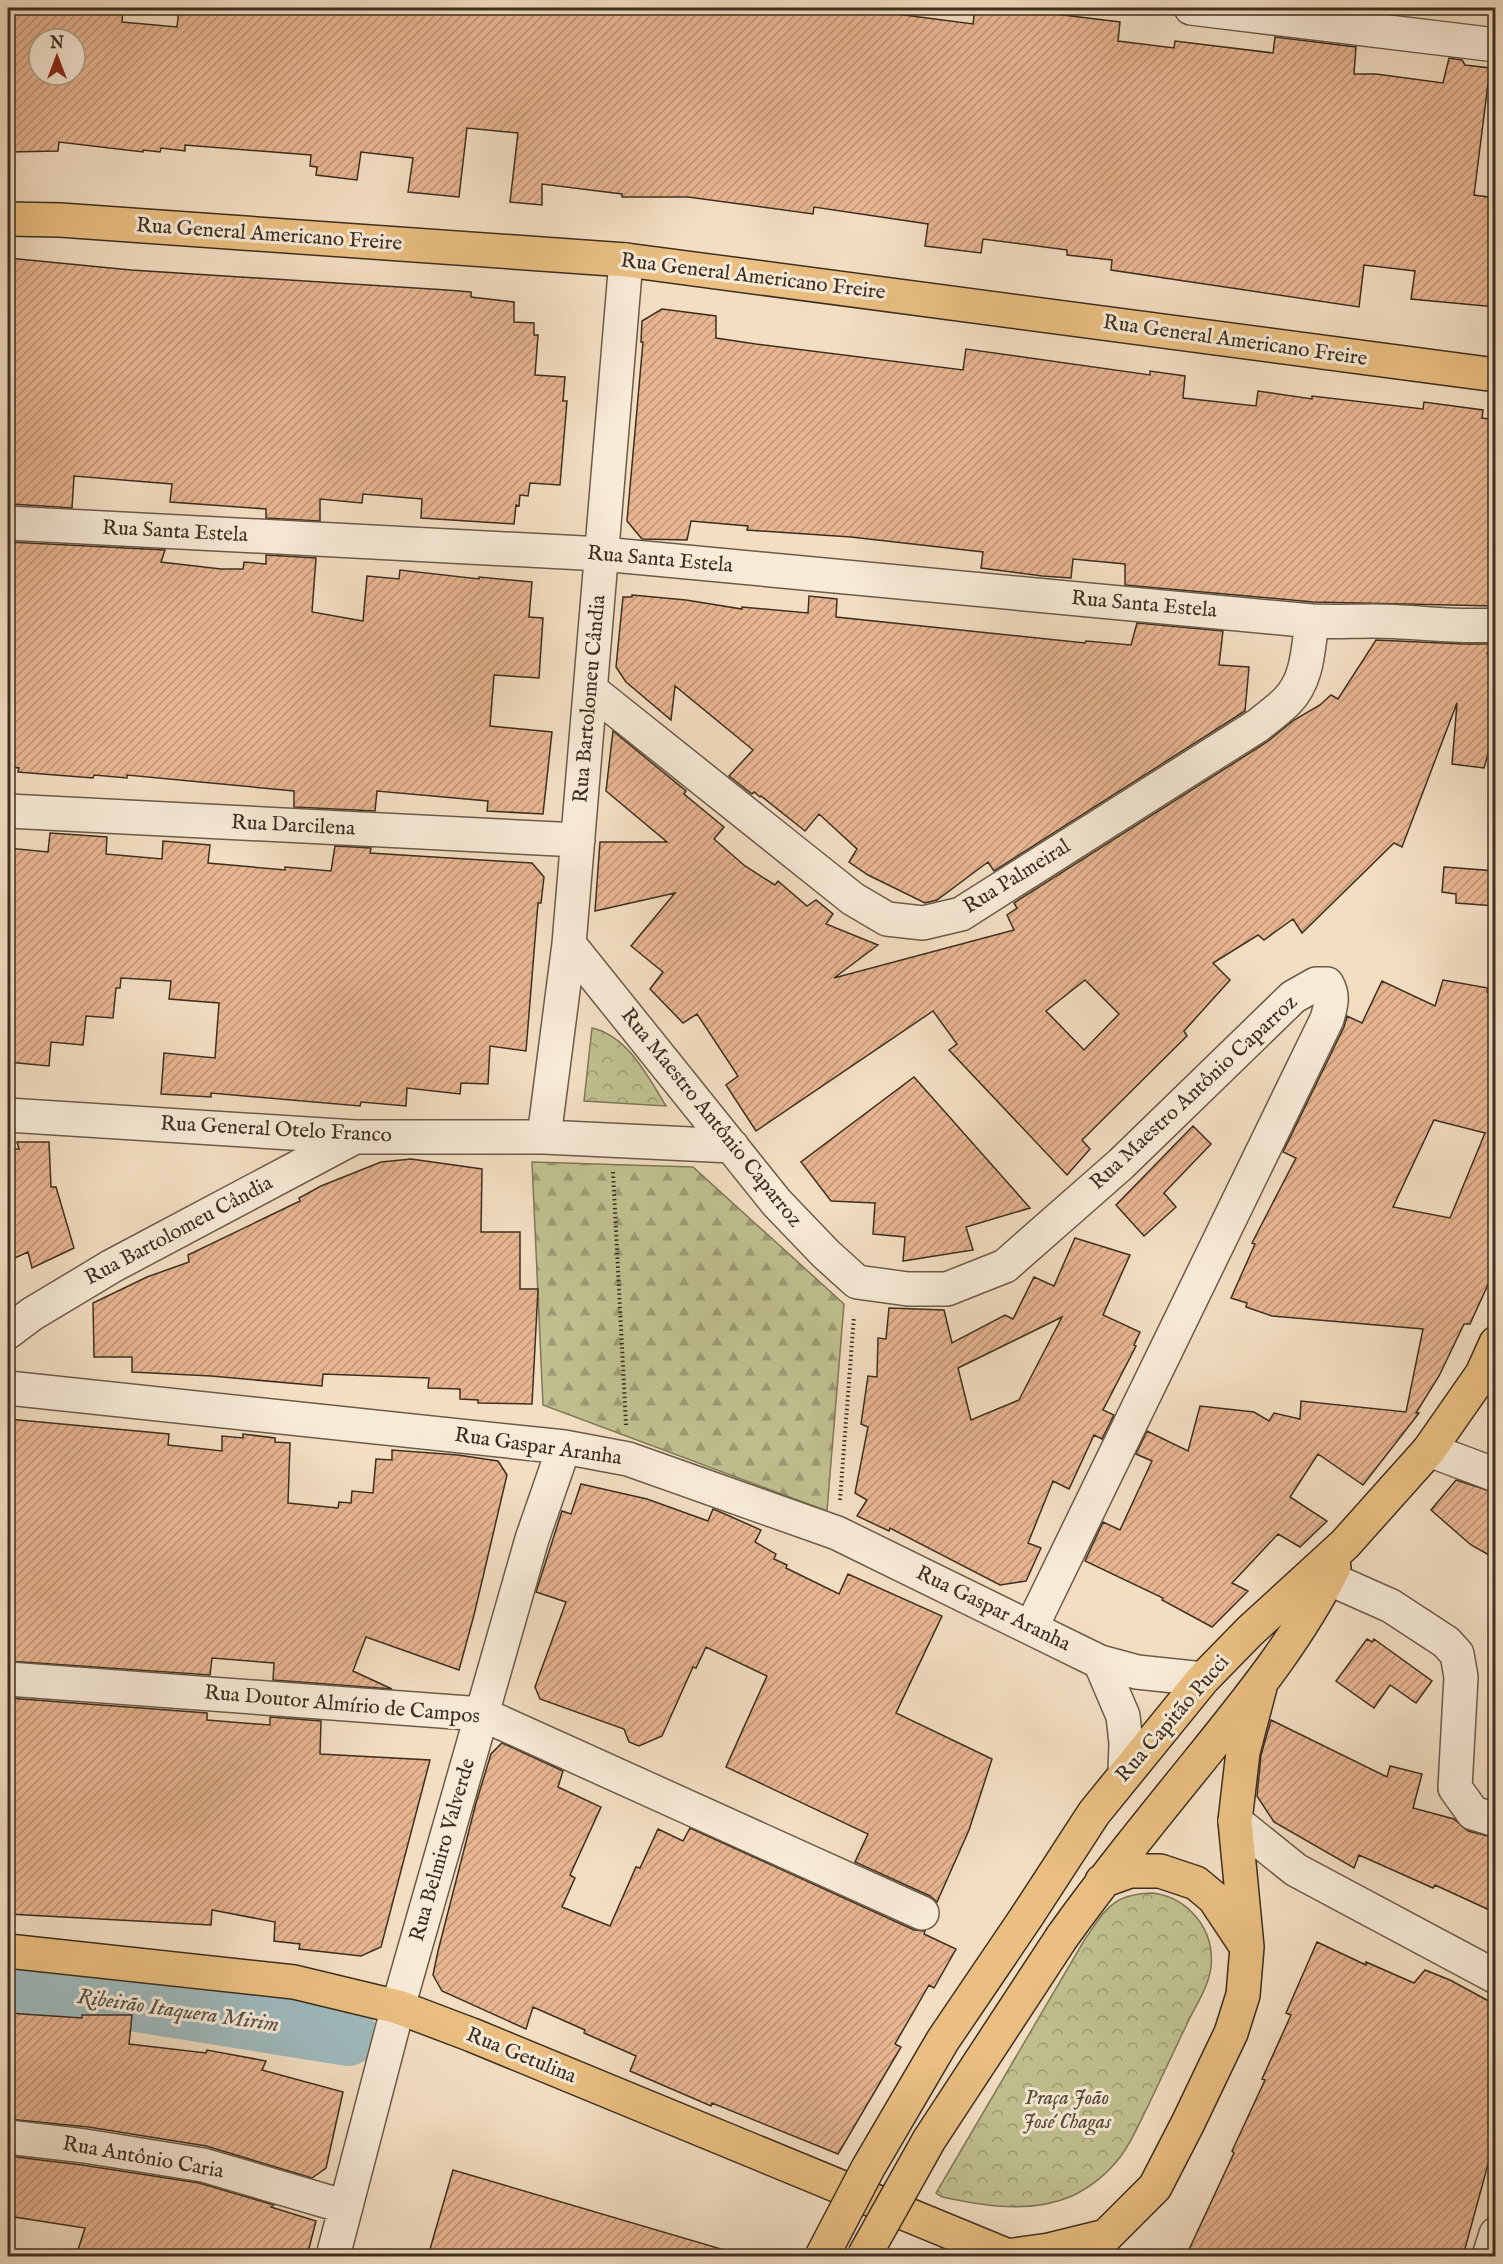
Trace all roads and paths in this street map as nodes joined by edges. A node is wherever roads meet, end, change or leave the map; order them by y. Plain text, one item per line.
1 (1191, 8) edge
2 (1496, 45) edge
3 (8, 219) edge
4 (626, 260) junction
5 (1496, 375) edge
6 (8, 523) edge
7 (602, 554) junction
8 (1312, 621) junction
9 (1496, 625) edge
10 (591, 690) junction
11 (8, 811) edge
12 (578, 840) junction
13 (569, 944) junction
14 (8, 1115) edge
15 (355, 1137) junction
16 (544, 1137) junction
17 (611, 1138) junction
18 (732, 1146) junction
19 (857, 1282) junction
20 (8, 1332) edge
21 (1496, 1343) edge
22 (8, 1388) edge
23 (564, 1447) junction
24 (1429, 1450) junction
25 (628, 1459) junction
26 (1496, 1475) edge
27 (837, 1533) junction
28 (1345, 1544) junction
29 (1328, 1578) junction
30 (1031, 1628) junction
31 (1100, 1662) junction
32 (8, 1679) edge
33 (1203, 1679) junction
34 (1260, 1687) junction
35 (482, 1714) junction
36 (1125, 1772) junction
37 (1496, 1820) edge
38 (1235, 1821) junction
39 (1102, 1881) junction
40 (922, 1913) dead end
41 (1247, 1947) junction
42 (8, 1952) edge
43 (1496, 1977) edge
44 (398, 2007) junction
45 (8, 2138) edge
46 (346, 2207) junction
47 (1496, 2234) edge
48 (937, 2242) edge
49 (333, 2256) edge
50 (822, 2256) edge
51 (864, 2256) edge
52 (1008, 2256) edge
53 (1490, 2256) edge

1 - 2 street
3 - 4 main road, Rua General Americano Freire
4 - 5 main road, Rua General Americano Freire
4 - 7 street, Rua Bartolomeu Cândia
6 - 7 street, Rua Santa Estela
7 - 8 street, Rua Santa Estela
7 - 10 street, Rua Bartolomeu Cândia
8 - 9 street, Rua Santa Estela
8 - 10 street, Rua Palmeiral
10 - 12 street, Rua Bartolomeu Cândia
11 - 12 street, Rua Darcilena
12 - 13 street, Rua Bartolomeu Cândia
13 - 16 street, Rua Bartolomeu Cândia
13 - 18 street, Rua Maestro Antônio Caparroz
14 - 15 street, Rua General Otelo Franco
15 - 16 street, Rua General Otelo Franco
15 - 20 street, Rua Bartolomeu Cândia
16 - 17 street, Rua General Otelo Franco
17 - 18 street, Rua General Otelo Franco
17 - 25 path
18 - 19 street, Rua Maestro Antônio Caparroz
19 - 27 path
19 - 30 street, Rua Maestro Antônio Caparroz
21 - 24 main road, Rua Capitão Pucci
22 - 23 street, Rua Gaspar Aranha
23 - 25 street, Rua Gaspar Aranha
23 - 35 street, Rua Belmiro Valverde
24 - 26 street
24 - 28 main road, Rua Capitão Pucci
25 - 27 street, Rua Gaspar Aranha
27 - 30 street, Rua Gaspar Aranha
28 - 29 main road, Rua Capitão Pucci
28 - 33 main road, Rua Capitão Pucci
29 - 34 main road, Rua Capitão Pucci
29 - 37 street
30 - 31 street, Rua Gaspar Aranha
31 - 33 street, Rua Gaspar Aranha
31 - 36 street
32 - 35 street, Rua Doutor Almírio de Campos
33 - 36 main road, Rua Capitão Pucci
34 - 38 main road
34 - 39 main road
35 - 40 street, Rua Doutor Almírio de Campos
35 - 44 street, Rua Belmiro Valverde
36 - 50 main road, Rua Capitão Pucci, bridge
38 - 41 main road
38 - 43 street
39 - 41 main road
39 - 51 main road, bridge
41 - 52 main road
42 - 44 main road, Rua Getulina
44 - 46 street, Rua Belmiro Valverde
44 - 48 main road, Rua Getulina
45 - 46 street, Rua Antônio Caria
46 - 49 street, Rua Belmiro Valverde
47 - 53 street
48 - 52 main road, Rua Getulina

